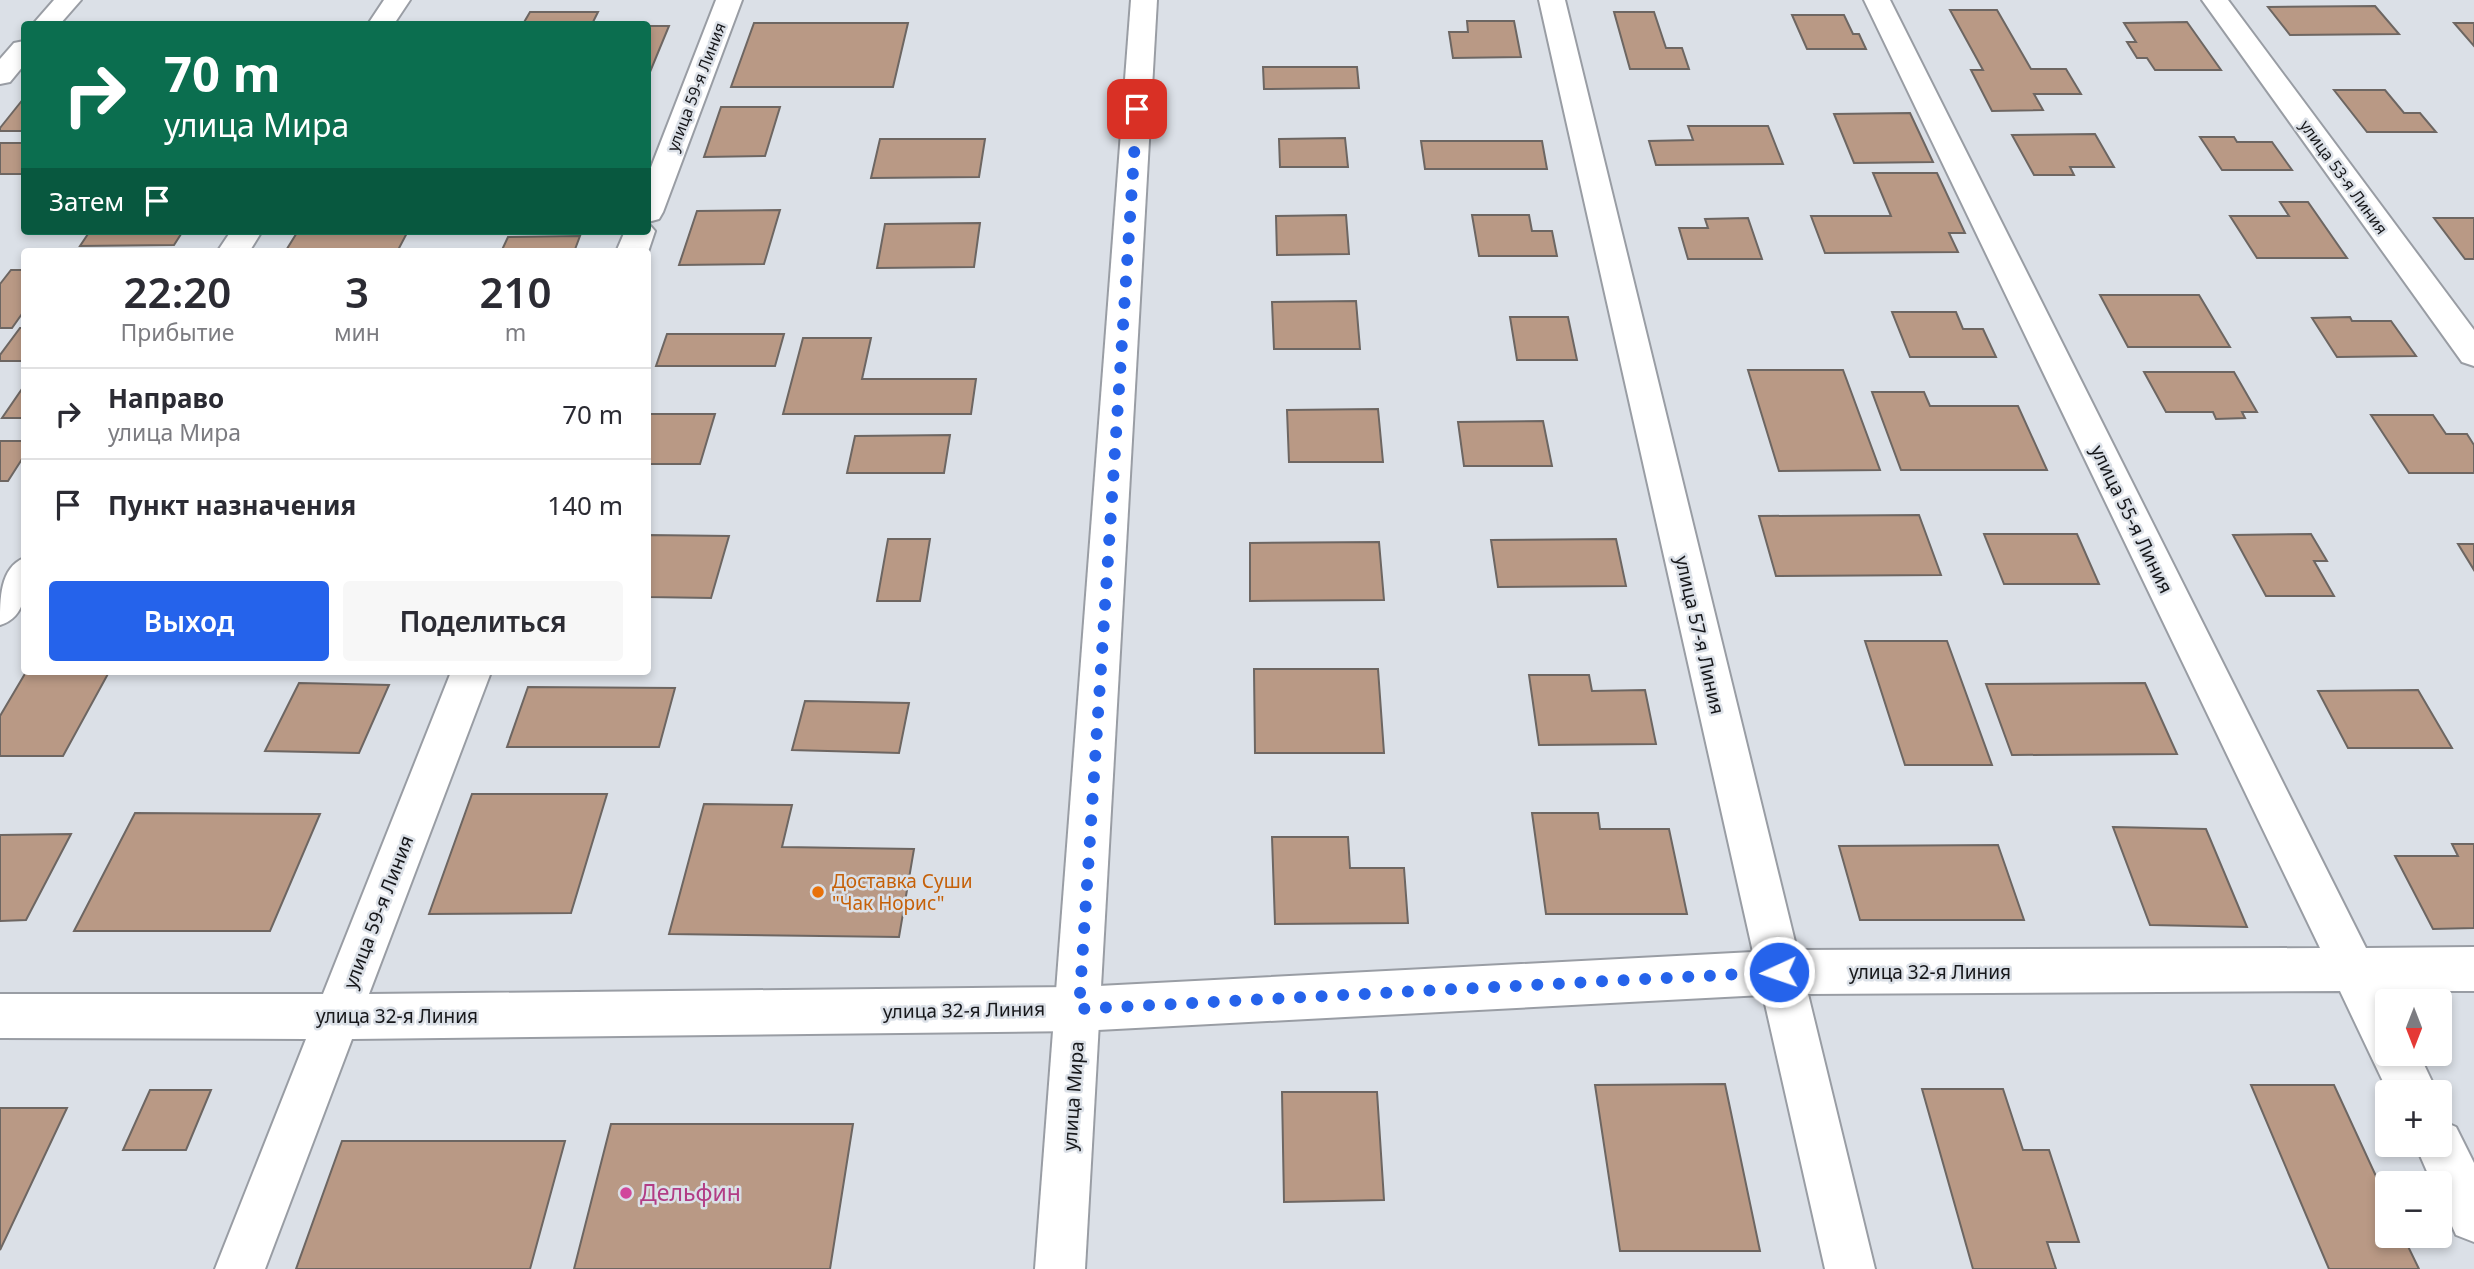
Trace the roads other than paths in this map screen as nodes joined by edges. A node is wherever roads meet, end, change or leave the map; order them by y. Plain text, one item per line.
1 (68, 0) edge
2 (397, 0) edge
3 (729, 0) edge
4 (1144, 0) edge
5 (1552, 0) edge
6 (1877, 0) edge
7 (2215, 0) edge
8 (49, 21) edge
9 (383, 21) edge
10 (21, 52) edge
11 (0, 76) edge
12 (651, 204) edge
13 (2474, 354) edge
14 (21, 578) edge
15 (0, 610) edge
16 (470, 675) edge
17 (2474, 969) edge
18 (2354, 970) junction
19 (1779, 972) junction
20 (1079, 1009) junction
21 (2375, 1013) edge
22 (0, 1016) edge
23 (338, 1017) junction
24 (2445, 1157) edge
25 (2474, 1217) edge
26 (240, 1269) edge
27 (1060, 1269) edge
28 (1850, 1269) edge

1 - 8 street
2 - 9 street
3 - 12 street, улица 59-я Линия
4 - 20 street, улица Мира
5 - 19 street, улица 57-я Линия
6 - 18 street, улица 55-я Линия
7 - 13 street, улица 53-я Линия
10 - 11 street
14 - 15 street
16 - 23 street, улица 59-я Линия
17 - 18 street, улица 32-я Линия
18 - 19 street, улица 32-я Линия
18 - 21 street, улица 55-я Линия
19 - 20 street, улица 32-я Линия
19 - 28 street, улица 57-я Линия
20 - 23 street, улица 32-я Линия
20 - 27 street, улица Мира
22 - 23 street, улица 32-я Линия
23 - 26 street, улица 59-я Линия
24 - 25 street

